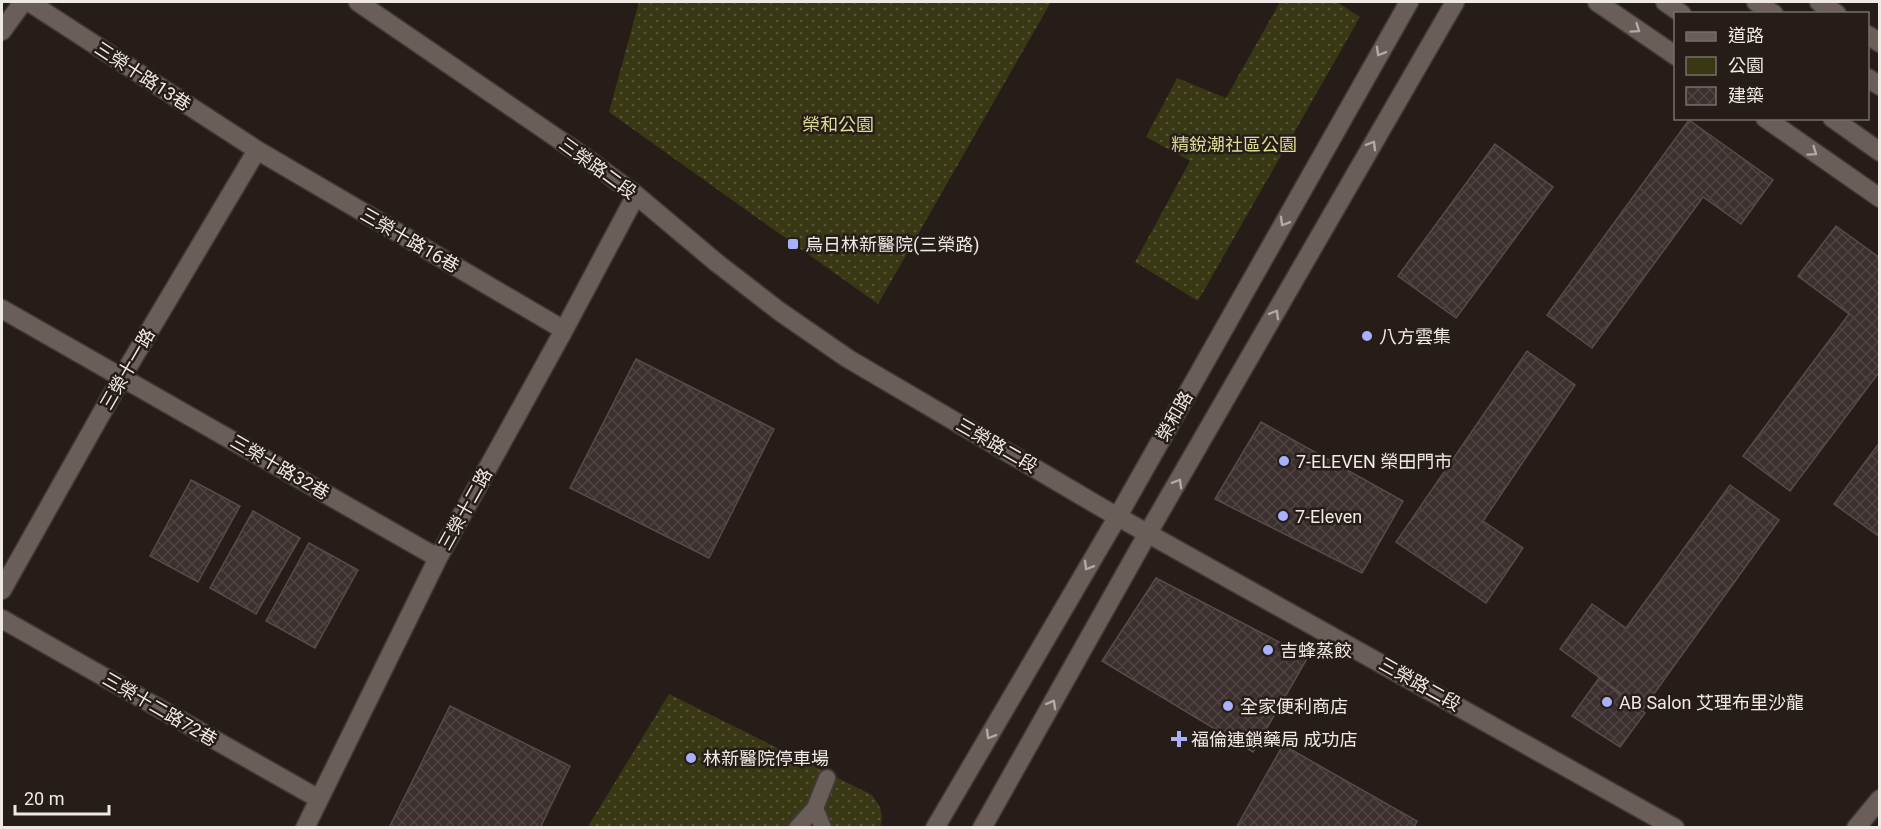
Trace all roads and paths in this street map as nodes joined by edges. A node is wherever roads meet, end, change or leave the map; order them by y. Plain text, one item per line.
1 (23, 2) edge
2 (29, 2) edge
3 (357, 2) edge
4 (1409, 2) edge
5 (1455, 2) edge
6 (1597, 2) edge
7 (1665, 2) edge
8 (1756, 2) edge
9 (1819, 2) edge
10 (1679, 12) edge
11 (1771, 12) edge
12 (1834, 12) edge
13 (2, 31) edge
14 (1674, 55) edge
15 (1768, 120) edge
16 (1835, 120) edge
17 (257, 150) junction
18 (1880, 152) edge
19 (636, 195) junction
20 (1880, 198) edge
21 (2, 309) edge
22 (564, 330) junction
23 (122, 377) junction
24 (1118, 516) junction
25 (1148, 533) junction
26 (438, 558) junction
27 (2, 590) edge
28 (2, 619) edge
29 (826, 778) dead end
30 (319, 799) junction
31 (1880, 799) edge
32 (815, 808) junction
33 (305, 828) edge
34 (797, 828) edge
35 (823, 828) edge
36 (935, 828) edge
37 (982, 828) edge
38 (1676, 828) edge
39 (1856, 828) edge

1 - 13 street
2 - 17 street, 三榮十路13巷
3 - 19 street, 三榮路二段
4 -> 24 street, 榮和路
25 -> 5 street, 榮和路
6 -> 14 street
7 - 10 street
8 - 11 street
9 - 12 street
15 -> 20 street
16 - 18 street
17 - 22 street, 三榮十路16巷
17 - 23 street, 三榮十一路
19 - 22 street, 三榮十二路
19 - 24 street, 三榮路二段
21 - 23 street, 三榮十路32巷
22 - 26 street, 三榮十二路
23 - 26 street, 三榮十路32巷
23 - 27 street, 三榮十一路
24 - 25 street, 三榮路二段
24 -> 36 street, 榮和路
37 -> 25 street, 榮和路
25 - 38 street, 三榮路二段
26 - 30 street, 三榮十二路
28 - 30 street, 三榮十二路72巷
29 - 32 lane
30 - 33 street, 三榮十二路
31 - 39 street
32 - 34 lane
32 - 35 lane

